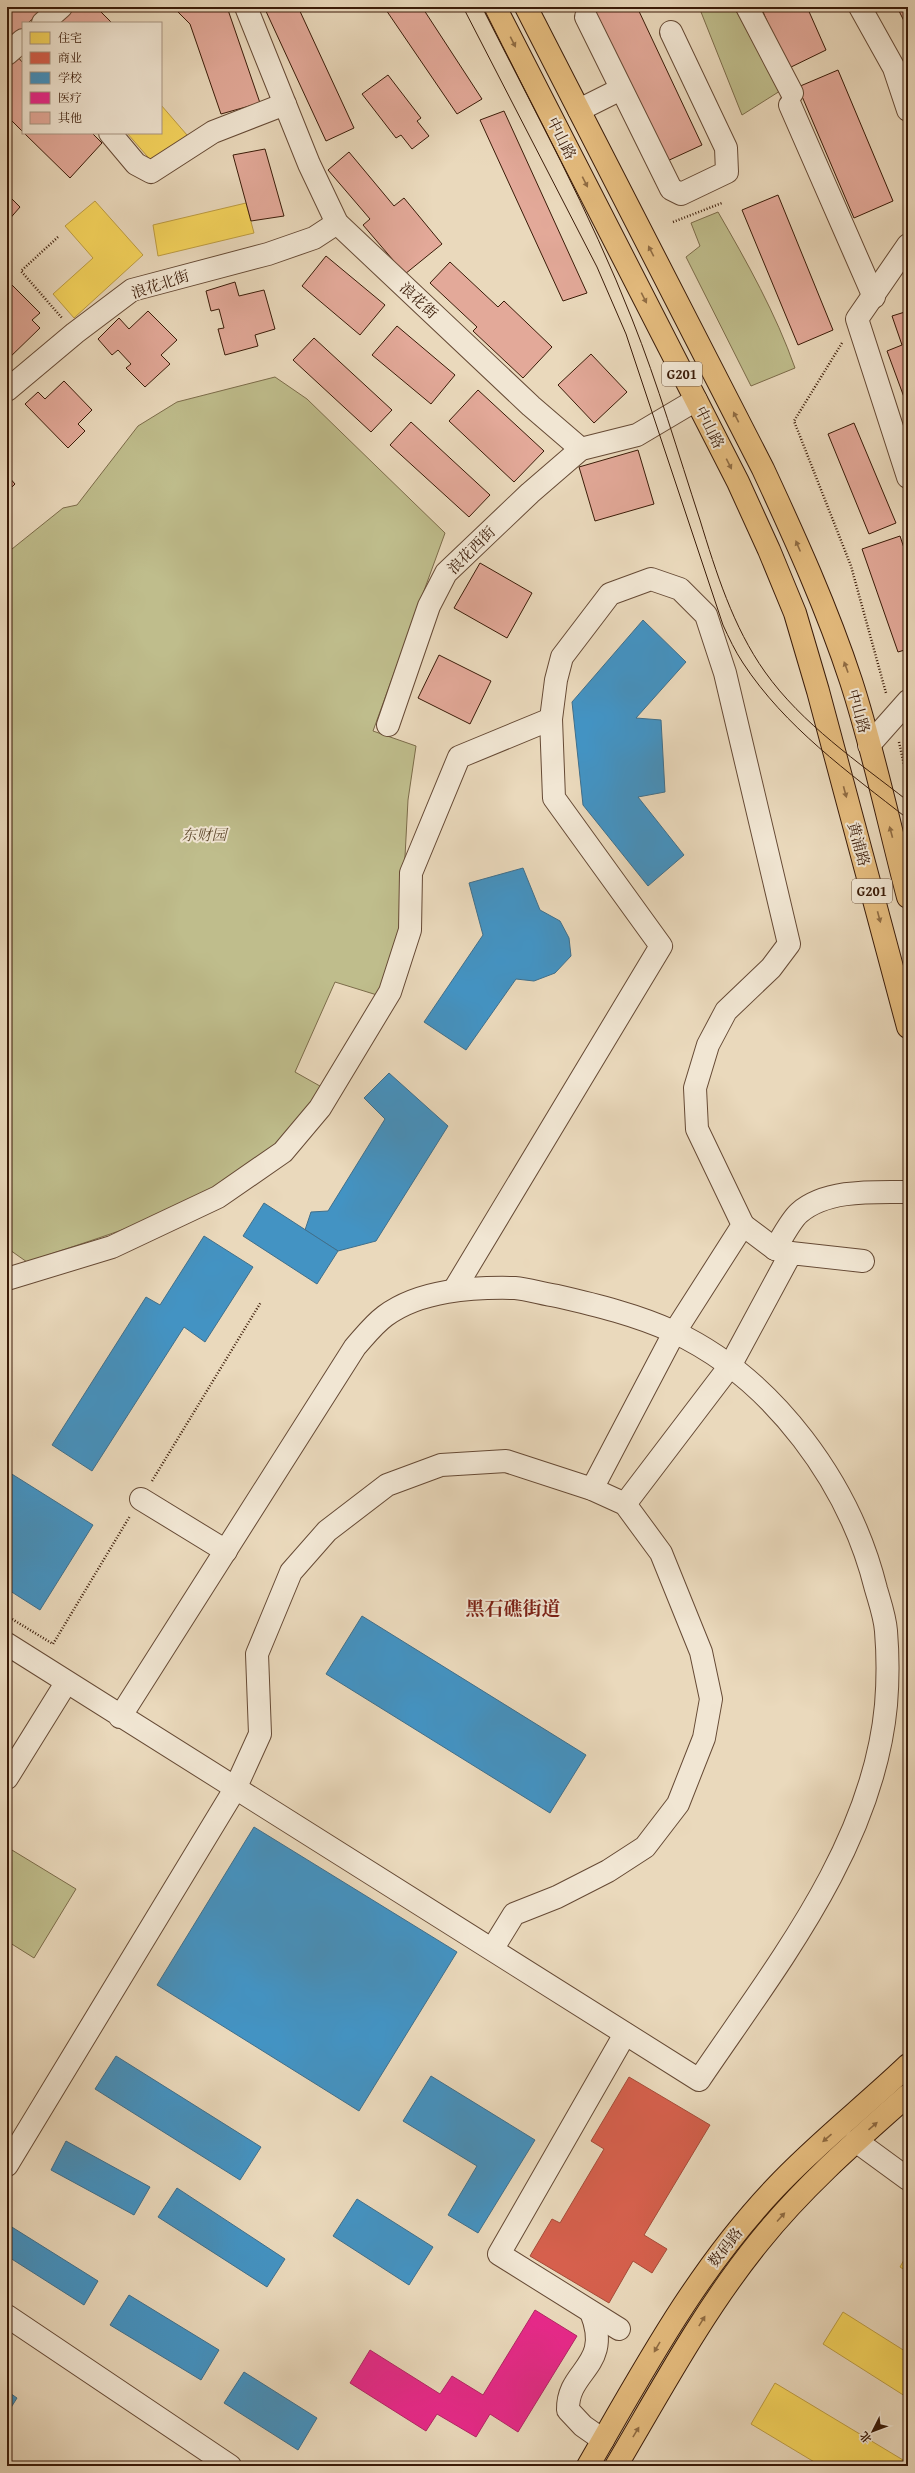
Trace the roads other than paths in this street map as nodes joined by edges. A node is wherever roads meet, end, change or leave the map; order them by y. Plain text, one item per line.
1 (61, 7) edge
2 (246, 7) edge
3 (495, 7) edge
4 (526, 7) edge
5 (747, 7) edge
6 (860, 7) edge
7 (586, 17) dead end
8 (44, 22) edge
9 (671, 32) dead end
10 (621, 89) junction
11 (285, 104) junction
12 (579, 110) junction
13 (908, 110) edge
14 (111, 134) edge
15 (337, 223) junction
16 (908, 245) edge
17 (874, 297) junction
18 (7, 390) edge
19 (696, 400) junction
20 (581, 449) junction
21 (908, 477) edge
22 (908, 701) edge
23 (551, 718) junction
24 (388, 725) dead end
25 (869, 745) junction
26 (835, 754) joint
27 (908, 897) edge
28 (908, 1027) edge
29 (908, 1192) edge
30 (743, 1225) junction
31 (783, 1251) junction
32 (863, 1261) dead end
33 (7, 1278) edge
34 (454, 1290) junction
35 (674, 1333) junction
36 (730, 1366) junction
37 (592, 1488) junction
38 (141, 1499) dead end
39 (625, 1504) junction
40 (226, 1551) junction
41 (7, 1644) edge
42 (66, 1683) junction
43 (120, 1717) junction
44 (7, 1778) edge
45 (236, 1789) junction
46 (493, 1948) junction
47 (625, 2034) junction
48 (908, 2065) edge
49 (908, 2095) edge
50 (856, 2141) junction
51 (7, 2165) edge
52 (907, 2177) edge
53 (591, 2312) junction
54 (7, 2316) edge
55 (619, 2329) dead end
56 (603, 2440) junction
57 (230, 2466) edge
58 (588, 2466) edge
59 (616, 2466) edge

1 - 8 street
2 - 11 street, 浪花街
3 -> 19 main road, 中山路 / G201
4 - 12 main road, 中山路 / G201
5 - 17 street
6 - 13 street
7 - 10 street
9 - 10 street
10 - 12 street
11 - 14 street
11 - 15 street, 浪花街
25 -> 12 main road, 中山路 / G201
15 - 18 street, 浪花北街
15 - 20 street, 浪花街
16 - 17 street
17 - 21 street
19 - 20 street
19 -> 26 main road, 中山路 / G201
20 - 24 street, 浪花西街
22 - 25 street
23 - 30 street
23 - 33 street
23 - 34 street
27 -> 25 main road, G201
26 -> 28 main road, 黄浦路 / G201
29 - 31 street
30 - 31 street
30 - 35 street
31 - 32 street
31 - 36 street
34 - 35 street
34 - 40 street
35 - 36 street
35 - 37 street
36 - 39 street
36 - 47 street
37 - 39 street
37 - 45 street
38 - 40 street
39 - 46 street
40 - 43 street
41 - 42 street
42 - 43 street
42 - 44 street
43 - 45 street
45 - 46 street
45 - 51 street
46 - 47 street
47 - 53 street
48 -> 56 main road, 数码路
50 -> 49 main road, 数码路
50 - 52 street
59 -> 50 main road, 数码路
53 - 55 street
53 - 56 street
54 - 57 street
56 - 58 main road, 数码路

